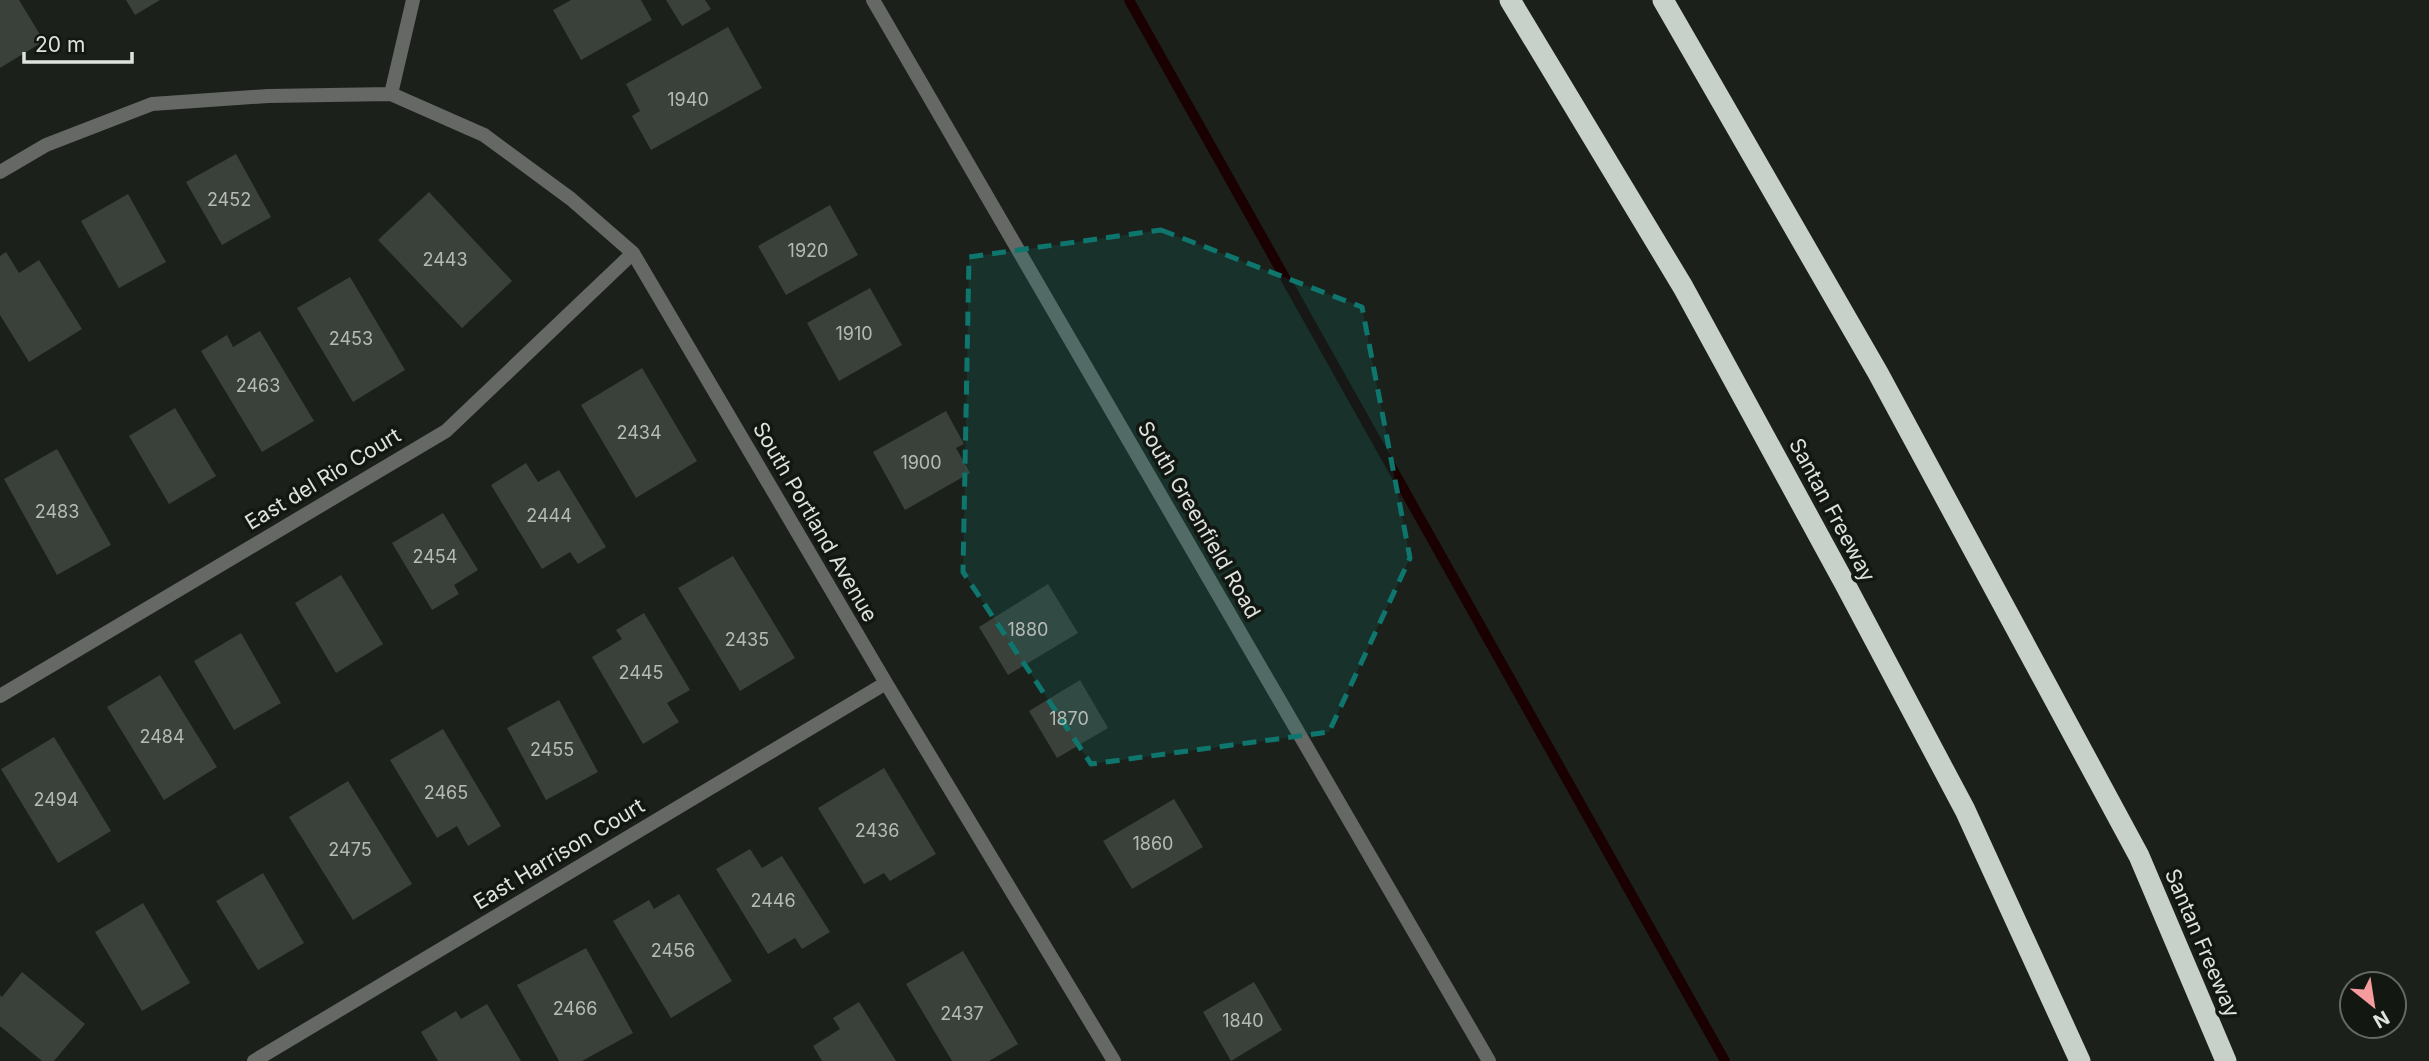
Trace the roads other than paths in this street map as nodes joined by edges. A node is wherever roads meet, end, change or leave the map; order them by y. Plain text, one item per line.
1 (414, 0) edge
2 (873, 0) edge
3 (1510, 0) edge
4 (1662, 0) edge
5 (391, 94) junction
6 (0, 172) edge
7 (633, 253) junction
8 (886, 683) junction
9 (0, 696) edge
10 (254, 1061) edge
11 (1114, 1061) edge
12 (1489, 1061) edge
13 (2080, 1061) edge
14 (2226, 1061) edge

1 - 5 street
2 - 12 street, South Greenfield Road
3 - 13 highway, Santan Freeway
4 - 14 highway, Santan Freeway
5 - 6 street
5 - 7 street, South Portland Avenue
7 - 8 street, South Portland Avenue
7 - 9 street, East del Rio Court
8 - 10 street, East Harrison Court
8 - 11 street, South Portland Avenue

